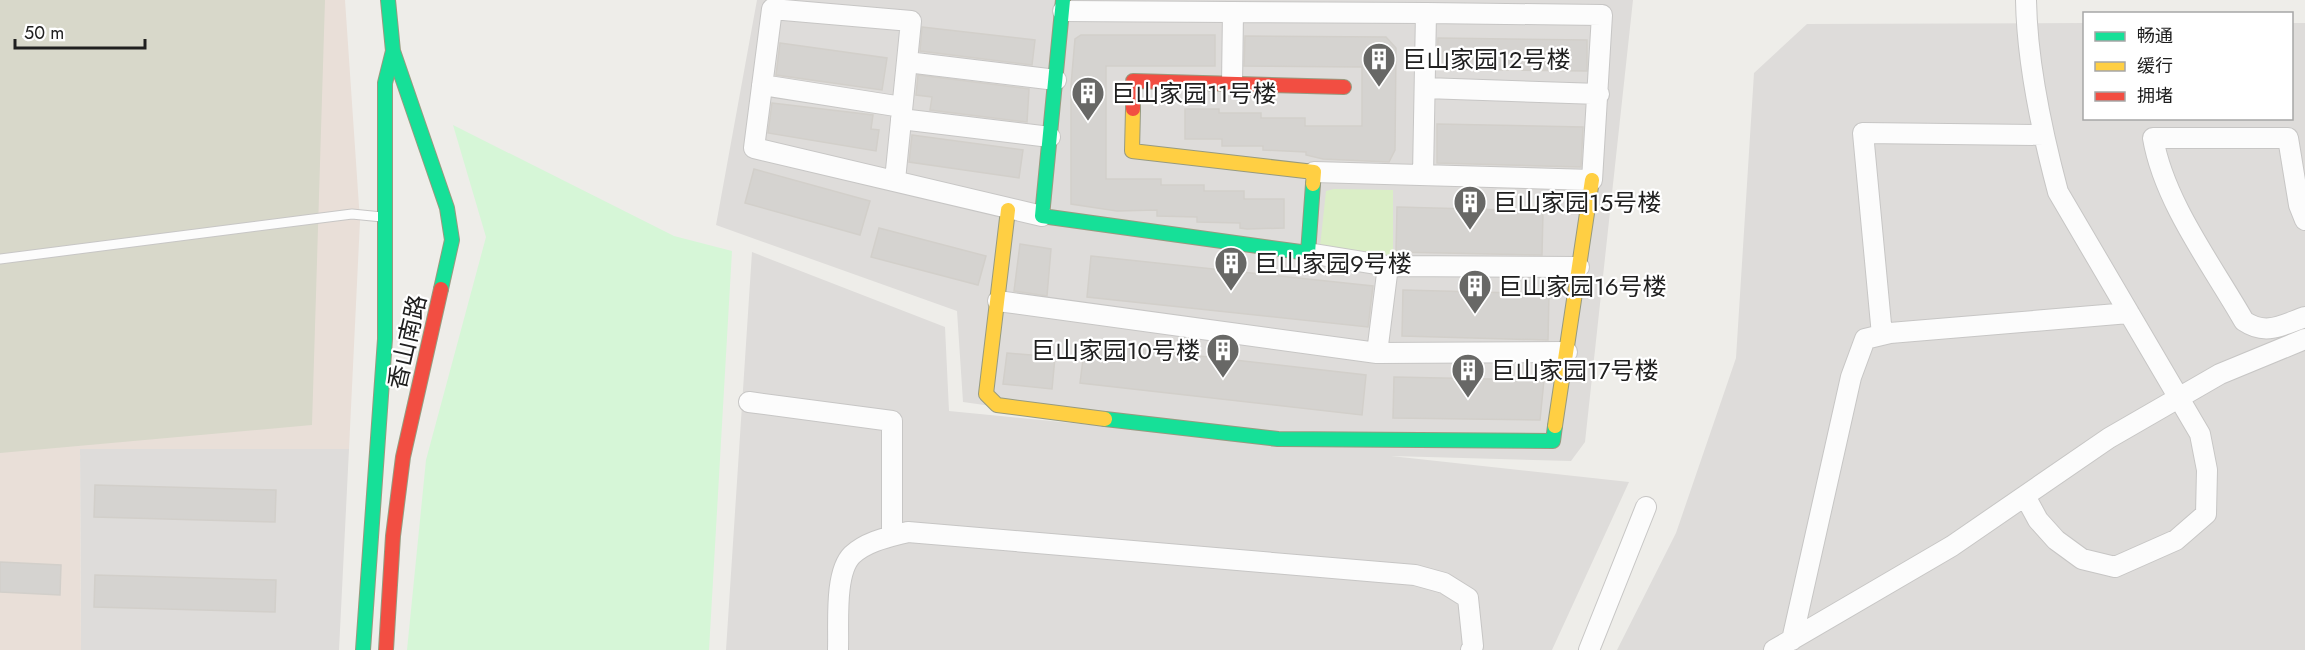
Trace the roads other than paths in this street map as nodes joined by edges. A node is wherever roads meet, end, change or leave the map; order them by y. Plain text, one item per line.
1 (388, 0) edge
2 (2026, 0) edge
3 (1063, 6) edge
4 (1233, 12) junction
5 (1426, 12) junction
6 (393, 51) junction
7 (907, 62) junction
8 (1056, 80) junction
9 (1232, 84) junction
10 (762, 85) junction
11 (1344, 87) dead end
12 (1425, 88) junction
13 (1599, 94) junction
14 (902, 113) junction
15 (2044, 135) junction
16 (1050, 137) junction
17 (1314, 172) junction
18 (1423, 175) junction
19 (895, 180) junction
20 (1592, 180) junction
21 (1008, 210) junction
22 (1042, 216) junction
23 (384, 217) junction
24 (2305, 220) edge
25 (1308, 253) junction
26 (0, 259) edge
27 (1388, 266) junction
28 (1580, 267) junction
29 (998, 301) junction
30 (2129, 313) junction
31 (2305, 317) edge
32 (1881, 335) junction
33 (2305, 339) edge
34 (1567, 352) junction
35 (1377, 353) junction
36 (2179, 397) junction
37 (749, 402) dead end
38 (2025, 496) junction
39 (1646, 507) dead end
40 (892, 536) junction
41 (1792, 640) junction
42 (1476, 648) edge
43 (363, 650) edge
44 (386, 650) edge
45 (838, 650) edge
46 (1589, 650) edge
47 (1774, 650) edge

1 - 6 street, 香山南路
2 - 15 street
3 - 4 street
3 - 8 street
4 - 5 street
4 - 9 street
5 - 12 street
5 - 13 street
6 - 23 street, 香山南路
6 - 44 street, 香山南路
7 - 8 street
7 - 10 street
7 - 14 street
8 - 16 street
9 - 11 street
9 - 17 street
10 - 14 street
10 - 19 street
12 - 13 street
12 - 18 street
13 - 20 street
14 - 16 street
14 - 19 street
15 - 30 street
15 - 32 street
16 - 22 street
17 - 18 street
17 - 25 street
18 - 20 street
19 - 21 street
20 - 28 street
21 - 22 street
21 - 29 street
22 - 25 street
23 - 26 lane
23 - 43 street, 香山南路
24 - 31 street
25 - 27 street
27 - 28 street
27 - 35 street
28 - 34 street
29 - 34 street
29 - 35 street
30 - 32 street
30 - 36 street
32 - 41 street
33 - 36 street
34 - 35 street
36 - 38 street
36 - 38 street
37 - 40 street
38 - 41 street
39 - 46 street
40 - 42 street
40 - 45 street
41 - 47 street

